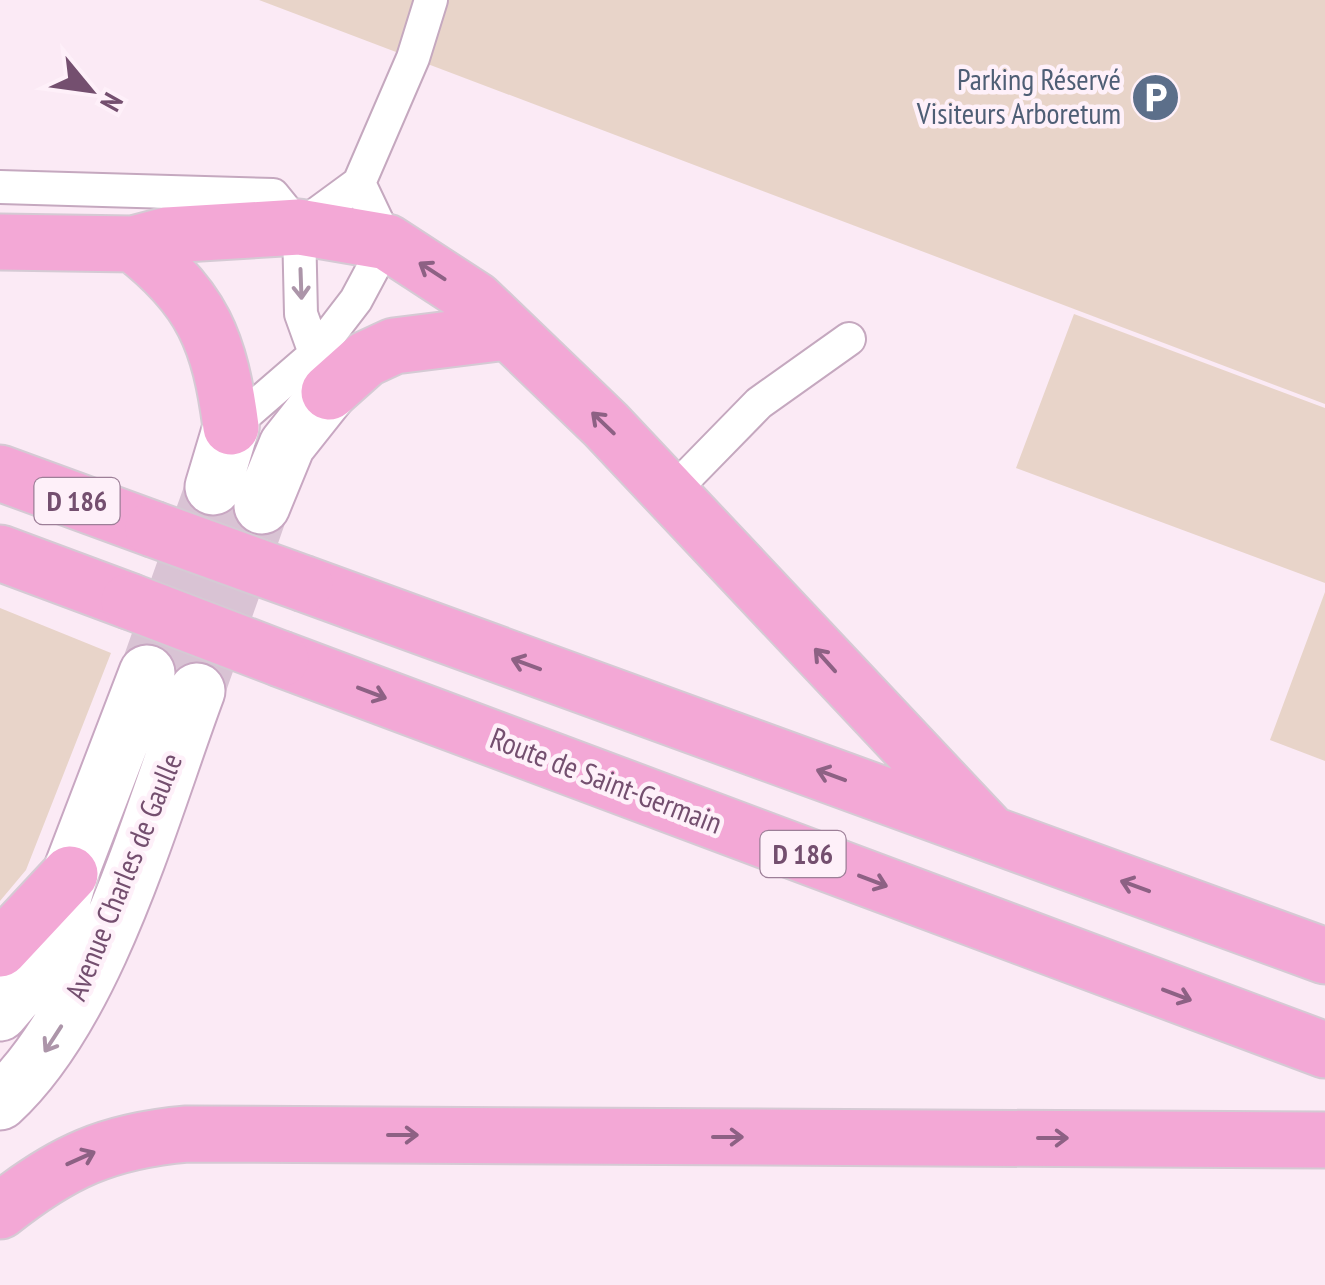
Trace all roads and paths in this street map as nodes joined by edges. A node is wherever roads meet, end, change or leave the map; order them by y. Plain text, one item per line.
1 (431, 0) edge
2 (360, 183) junction
3 (0, 187) edge
4 (299, 226) junction
5 (0, 242) edge
6 (387, 242) junction
7 (133, 244) junction
8 (507, 332) junction
9 (848, 339) dead end
10 (321, 374) junction
11 (231, 427) junction
12 (0, 474) edge
13 (213, 487) tunnel mouth
14 (672, 492) junction
15 (262, 506) tunnel mouth
16 (0, 553) edge
17 (147, 673) tunnel mouth
18 (197, 691) tunnel mouth
19 (989, 832) junction
20 (70, 874) junction
21 (0, 948) edge
22 (1325, 956) edge
23 (0, 1012) edge
24 (1325, 1050) edge
25 (0, 1102) edge
26 (1325, 1140) edge
27 (0, 1211) edge

1 - 2 lane
2 - 4 lane
2 - 6 lane
3 - 4 lane
4 - 6 main road
4 - 7 main road
4 -> 10 lane
5 - 7 main road
8 -> 6 main road
6 - 10 lane
7 - 11 main road
8 - 10 main road
14 -> 8 main road
9 - 14 lane
10 - 11 lane
10 - 15 main road
11 - 13 main road
19 -> 12 main road, D 186, bridge
19 -> 14 main road
16 -> 24 main road, Route de Saint-Germain / D 186, bridge
17 - 20 main road
18 -> 25 main road, Avenue Charles de Gaulle
22 -> 19 main road, D 186
20 - 21 main road
20 - 23 main road
27 -> 26 main road

